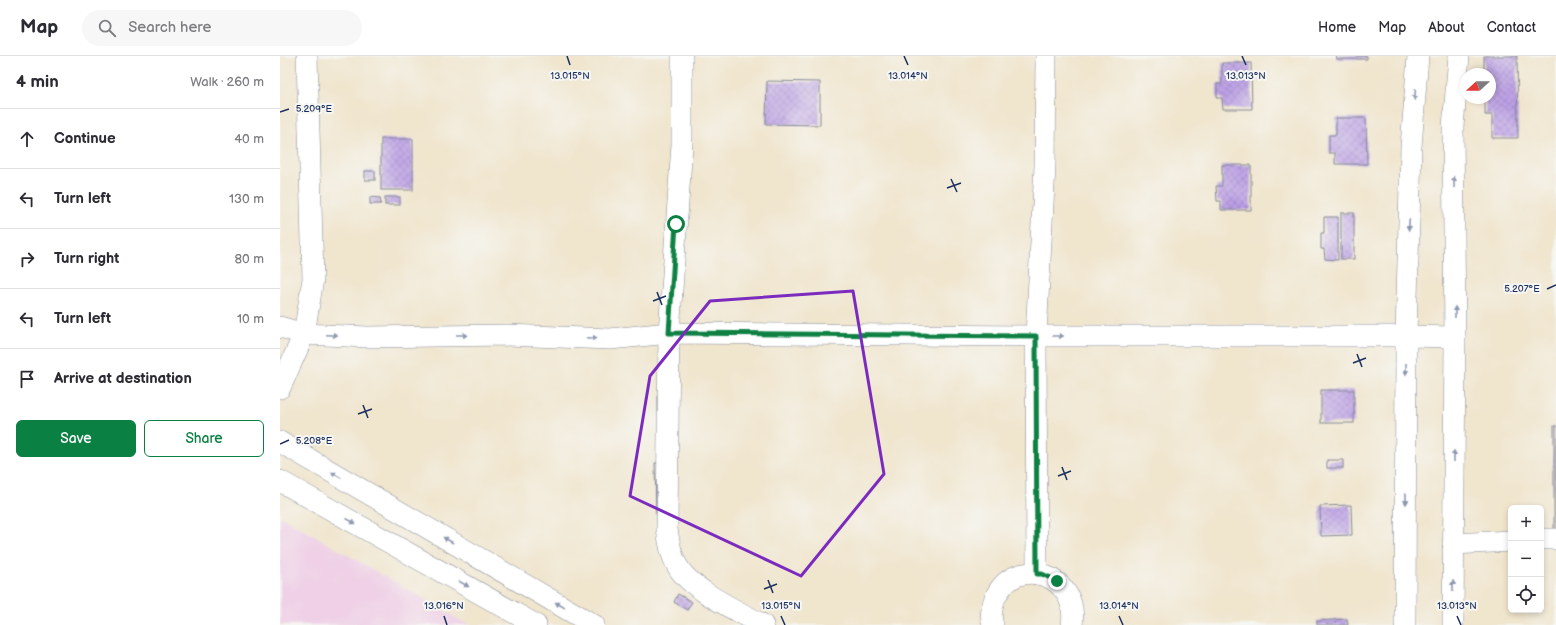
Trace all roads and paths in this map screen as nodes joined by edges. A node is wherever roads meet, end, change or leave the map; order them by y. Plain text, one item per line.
1 (307, 56) edge
2 (682, 56) edge
3 (1046, 56) edge
4 (1418, 56) edge
5 (1458, 56) edge
6 (280, 327) edge
7 (669, 333) junction
8 (304, 334) junction
9 (1036, 336) junction
10 (1406, 336) junction
11 (1455, 337) junction
12 (280, 388) edge
13 (280, 442) edge
14 (280, 481) edge
15 (1544, 539) edge
16 (1556, 539) edge
17 (1508, 541) edge
18 (1453, 544) junction
19 (1037, 574) junction
20 (536, 625) edge
21 (594, 625) edge
22 (763, 625) edge
23 (993, 625) edge
24 (1072, 625) edge
25 (1405, 625) edge
26 (1453, 625) edge

1 - 8 street
2 - 7 street
3 - 9 street
4 -> 10 street
11 -> 5 street
6 - 8 street
8 -> 7 street
7 - 9 street
7 - 22 street
8 - 12 street
9 -> 10 street
9 - 19 street
10 - 11 street
10 -> 25 street
18 -> 11 street
21 -> 13 street
14 -> 20 street
15 - 16 street
17 - 18 street
26 -> 18 street
19 - 23 street
19 - 24 street

